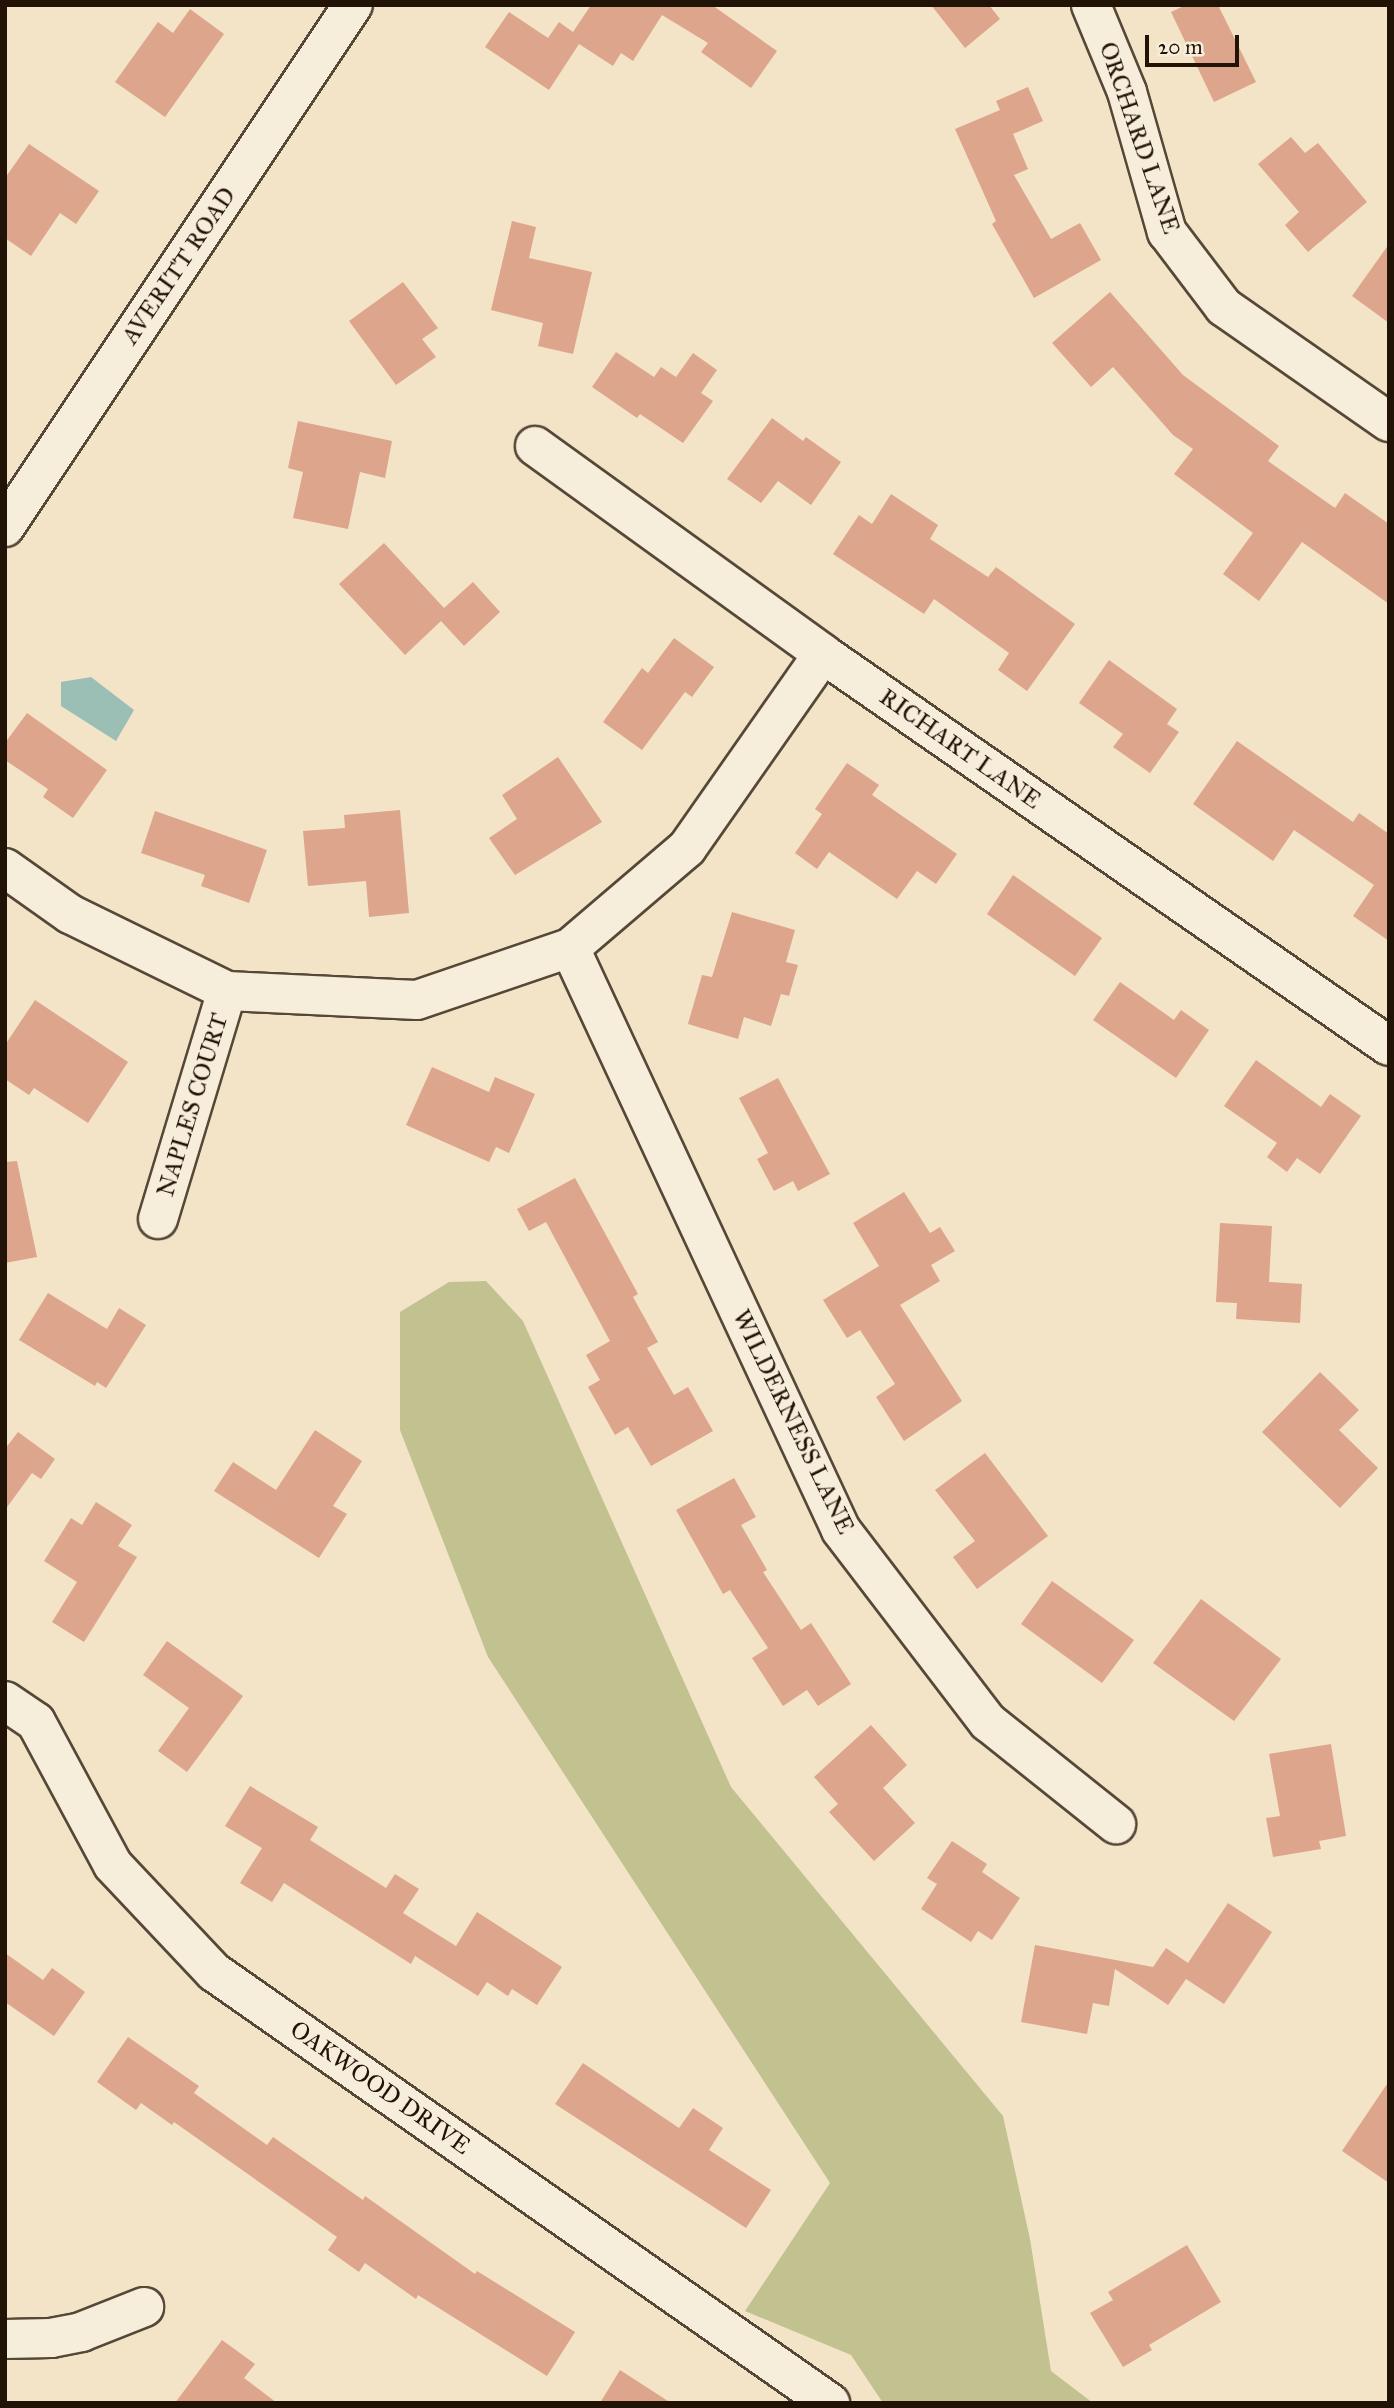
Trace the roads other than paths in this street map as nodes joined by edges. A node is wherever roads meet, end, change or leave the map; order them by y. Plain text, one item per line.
1 (353, 5) edge
2 (1091, 5) edge
3 (1389, 422) edge
4 (535, 446) dead end
5 (5, 527) edge
6 (823, 654) junction
7 (5, 868) edge
8 (570, 948) junction
9 (228, 991) junction
10 (1389, 1046) edge
11 (158, 1219) dead end
12 (5, 1701) edge
13 (1116, 1824) dead end
14 (144, 2307) dead end
15 (5, 2339) edge
16 (830, 2403) edge

1 - 5 street, AVERITT ROAD
2 - 3 street, ORCHARD LANE
4 - 6 street, RICHART LANE
6 - 8 street
6 - 10 street, RICHART LANE
7 - 9 street
8 - 9 street
8 - 13 street, WILDERNESS LANE
9 - 11 street, NAPLES COURT
12 - 16 street, OAKWOOD DRIVE
14 - 15 street

